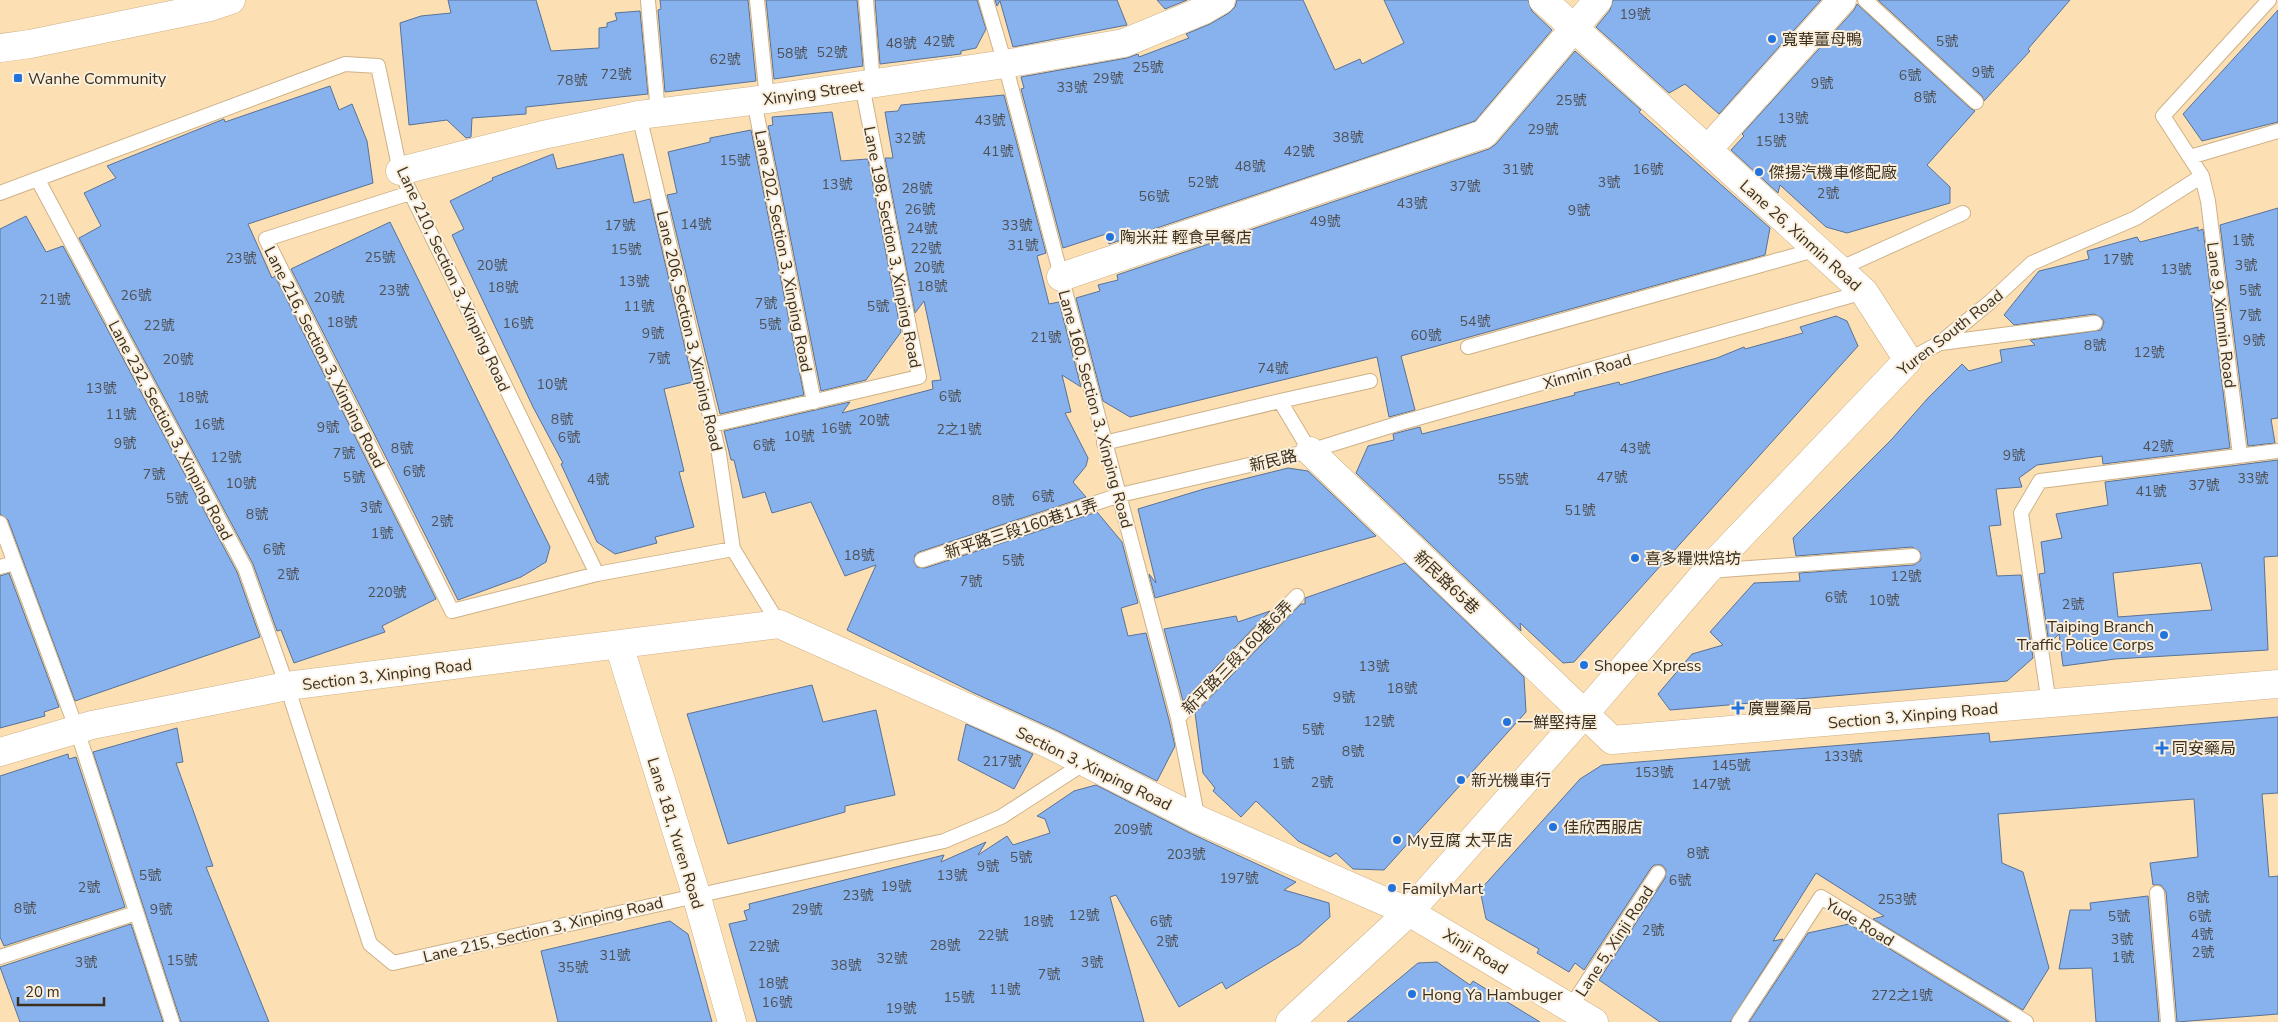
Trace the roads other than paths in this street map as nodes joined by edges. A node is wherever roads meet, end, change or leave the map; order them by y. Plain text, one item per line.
1 (230, 0) edge
2 (757, 0) edge
3 (866, 0) edge
4 (986, 0) edge
5 (1221, 0) edge
6 (1543, 0) edge
7 (1598, 0) edge
8 (1842, 0) edge
9 (1865, 0) edge
10 (2269, 0) edge
11 (648, 1) edge
12 (1574, 27) junction
13 (0, 48) edge
14 (1005, 64) junction
15 (867, 84) junction
16 (760, 100) junction
17 (1976, 102) dead end
18 (649, 114) junction
19 (2278, 131) edge
20 (1708, 150) junction
21 (2190, 157) junction
22 (2202, 176) junction
23 (38, 180) junction
24 (405, 182) junction
25 (0, 193) edge
26 (1963, 213) dead end
27 (1818, 250) junction
28 (1838, 269) junction
29 (1061, 277) junction
30 (1864, 292) junction
31 (2095, 323) dead end
32 (1940, 343) junction
33 (1468, 347) dead end
34 (1908, 360) junction
35 (1370, 381) dead end
36 (1280, 401) junction
37 (814, 402) junction
38 (712, 425) junction
39 (1104, 443) junction
40 (1310, 451) junction
41 (2278, 451) edge
42 (2240, 455) junction
43 (1120, 495) junction
44 (0, 523) edge
45 (733, 549) junction
46 (1913, 556) dead end
47 (922, 560) dead end
48 (14, 562) junction
49 (0, 567) edge
50 (1707, 571) junction
51 (597, 574) junction
52 (1296, 596) dead end
53 (779, 624) junction
54 (619, 645) junction
55 (2278, 684) edge
56 (287, 686) junction
57 (2049, 704) junction
58 (1585, 713) junction
59 (1178, 718) junction
60 (77, 730) junction
61 (0, 752) edge
62 (1086, 762) junction
63 (1199, 820) junction
64 (1658, 873) dead end
65 (2157, 893) dead end
66 (696, 894) junction
67 (1409, 912) junction
68 (136, 913) junction
69 (0, 957) edge
70 (1570, 1008) junction
71 (172, 1022) edge
72 (732, 1022) edge
73 (1290, 1022) edge
74 (1594, 1022) edge
75 (1739, 1022) edge
76 (2026, 1022) edge
77 (2168, 1022) edge

1 - 13 street
2 - 16 lane, Lane 202, Section 3, Xinping Road
3 - 15 lane
4 - 14 lane, Lane 160, Section 3, Xinping Road
5 - 14 street, Xinying Street
6 - 12 street, Lane 26, Xinmin Road
7 - 12 street
8 - 20 street
9 - 17 lane
10 - 21 lane
11 - 18 lane, Lane 206, Section 3, Xinping Road
12 - 20 street, Lane 26, Xinmin Road
12 - 29 street
14 - 15 street, Xinying Street
14 - 29 lane, Lane 160, Section 3, Xinping Road
15 - 16 street, Xinying Street
15 - 37 lane, Lane 198, Section 3, Xinping Road
16 - 18 street, Xinying Street
16 - 37 lane, Lane 202, Section 3, Xinping Road
18 - 24 street, Xinying Street
18 - 38 lane, Lane 206, Section 3, Xinping Road
19 - 21 lane
20 - 27 street, Lane 26, Xinmin Road
21 - 22 lane
22 - 32 lane, Yuren South Road
22 - 42 lane, Lane 9, Xinmin Road
23 - 24 lane, Lane 210, Section 3, Xinping Road
23 - 25 lane, Lane 210, Section 3, Xinping Road
23 - 56 lane, Lane 232, Section 3, Xinping Road
24 - 51 lane, Lane 210, Section 3, Xinping Road
24 - 51 lane, Lane 216, Section 3, Xinping Road
26 - 28 lane
27 - 28 street, Lane 26, Xinmin Road
27 - 33 lane
28 - 30 street, Lane 26, Xinmin Road
29 - 39 lane, Lane 160, Section 3, Xinping Road
30 - 34 street, Lane 26, Xinmin Road
30 - 40 lane, Xinmin Road
31 - 32 lane
32 - 34 lane, Yuren South Road
34 - 50 street, Yuren South Road
35 - 36 lane
36 - 39 lane
36 - 40 lane, 新民路
37 - 38 lane, Lane 198, Section 3, Xinping Road
38 - 45 lane, Lane 206, Section 3, Xinping Road
39 - 43 lane, Lane 160, Section 3, Xinping Road
40 - 43 lane, 新民路
40 - 58 street, 新民路65巷
41 - 42 lane
42 - 57 lane
43 - 47 lane, 新平路三段160巷11弄
43 - 59 lane, Lane 160, Section 3, Xinping Road
44 - 48 lane
45 - 51 lane
45 - 53 lane
46 - 50 lane
48 - 49 lane
48 - 60 lane
50 - 58 street, Yuren South Road
52 - 59 lane, 新平路三段160巷6弄
53 - 54 street, Section 3, Xinping Road
53 - 62 street, Section 3, Xinping Road
54 - 56 street, Section 3, Xinping Road
54 - 66 street, Lane 181, Yuren Road
55 - 57 street, Section 3, Xinping Road
56 - 60 street, Section 3, Xinping Road
56 - 66 lane, Lane 215, Section 3, Xinping Road
57 - 58 street, Section 3, Xinping Road
58 - 67 street
59 - 63 lane, Lane 160, Section 3, Xinping Road
60 - 61 street, Section 3, Xinping Road
60 - 68 lane
62 - 63 street, Section 3, Xinping Road
62 - 66 lane, Lane 215, Section 3, Xinping Road
63 - 67 street, Section 3, Xinping Road
64 - 70 lane, Lane 5, Xinji Road
65 - 77 lane
66 - 72 street, Lane 181, Yuren Road
67 - 70 street, Xinji Road
67 - 73 street
68 - 69 lane
68 - 71 lane
70 - 74 street, Xinji Road
75 - 76 lane, Yude Road

